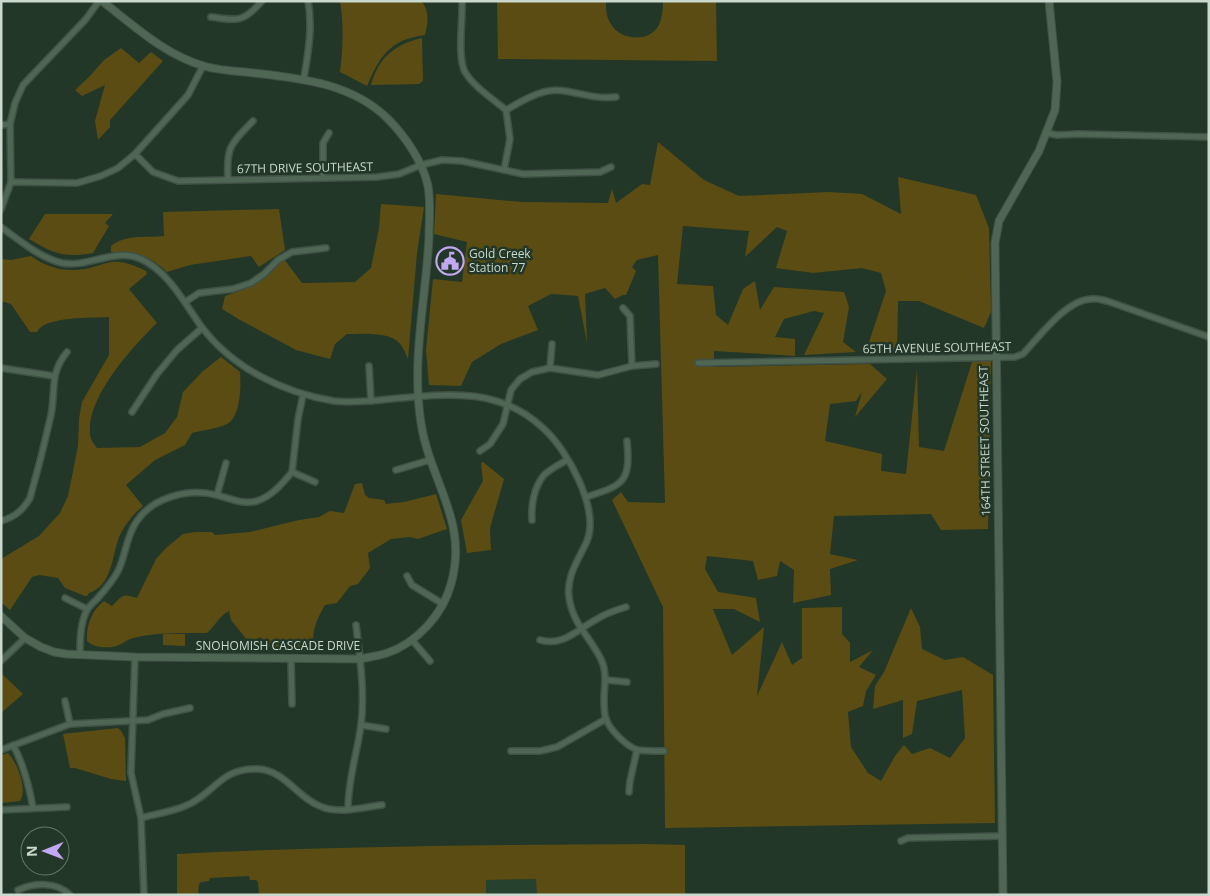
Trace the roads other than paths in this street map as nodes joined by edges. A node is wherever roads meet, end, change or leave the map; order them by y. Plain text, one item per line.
1 (100, 1) edge
2 (262, 1) edge
3 (308, 1) edge
4 (462, 1) edge
5 (1049, 1) edge
6 (212, 17) dead end
7 (203, 66) junction
8 (304, 78) junction
9 (616, 98) dead end
10 (506, 110) junction
11 (253, 121) dead end
12 (1, 124) edge
13 (10, 124) junction
14 (329, 133) dead end
15 (1047, 133) junction
16 (1209, 137) edge
17 (135, 154) junction
18 (421, 165) junction
19 (611, 167) dead end
20 (504, 170) junction
21 (323, 178) junction
22 (228, 179) junction
23 (11, 182) junction
24 (1, 209) edge
25 (1, 227) edge
26 (326, 248) dead end
27 (185, 302) junction
28 (623, 308) dead end
29 (202, 328) junction
30 (1209, 337) edge
31 (552, 344) dead end
32 (67, 352) dead end
33 (995, 357) junction
34 (698, 363) dead end
35 (656, 364) dead end
36 (369, 366) dead end
37 (632, 366) junction
38 (1, 368) edge
39 (550, 368) junction
40 (54, 376) junction
41 (303, 395) junction
42 (418, 397) junction
43 (371, 401) junction
44 (508, 404) junction
45 (132, 412) dead end
46 (627, 441) dead end
47 (480, 451) dead end
48 (430, 460) junction
49 (567, 460) junction
50 (226, 463) dead end
51 (396, 470) dead end
52 (292, 472) junction
53 (315, 482) dead end
54 (217, 495) junction
55 (586, 497) junction
56 (532, 520) dead end
57 (1, 521) edge
58 (407, 576) dead end
59 (65, 598) dead end
60 (443, 604) junction
61 (626, 607) dead end
62 (87, 609) junction
63 (1, 616) edge
64 (356, 625) dead end
65 (581, 630) junction
66 (26, 638) junction
67 (412, 640) junction
68 (540, 640) dead end
69 (80, 655) junction
70 (135, 657) junction
71 (291, 658) junction
72 (360, 659) junction
73 (1, 661) edge
74 (430, 661) dead end
75 (607, 680) junction
76 (627, 682) dead end
77 (65, 701) dead end
78 (292, 704) dead end
79 (190, 708) dead end
80 (606, 720) junction
81 (132, 722) junction
82 (70, 724) junction
83 (361, 725) junction
84 (386, 729) dead end
85 (13, 745) junction
86 (1, 750) edge
87 (637, 750) junction
88 (511, 751) dead end
89 (664, 751) dead end
90 (629, 792) dead end
91 (382, 806) dead end
92 (67, 807) dead end
93 (33, 808) junction
94 (348, 809) junction
95 (1, 810) edge
96 (141, 818) junction
97 (1002, 836) junction
98 (901, 841) dead end
99 (18, 890) dead end
100 (70, 895) edge
101 (144, 895) edge
102 (1003, 895) edge

1 - 7 street, SNOHOMISH CASCADE DRIVE
1 - 13 street
2 - 6 street
3 - 8 street
4 - 10 street
5 - 15 street, 164TH STREET SOUTHEAST
7 - 8 street, SNOHOMISH CASCADE DRIVE
7 - 17 street
8 - 18 street, SNOHOMISH CASCADE DRIVE
9 - 10 street
10 - 20 street
11 - 22 street
12 - 13 street
13 - 23 street
14 - 21 street
15 - 16 street
15 - 33 street, 164TH STREET SOUTHEAST
17 - 22 street, 67TH DRIVE SOUTHEAST
17 - 23 street
18 - 20 street, 67TH DRIVE SOUTHEAST
18 - 21 street, 67TH DRIVE SOUTHEAST
18 - 42 street, SNOHOMISH CASCADE DRIVE
19 - 20 street, 67TH DRIVE SOUTHEAST
21 - 22 street, 67TH DRIVE SOUTHEAST
23 - 24 street
25 - 27 street
26 - 27 street
27 - 29 street
28 - 37 street
29 - 41 street
29 - 45 street
30 - 33 street, 65TH AVENUE SOUTHEAST
31 - 39 street
32 - 40 street
33 - 34 street, 65TH AVENUE SOUTHEAST
33 - 97 street, 164TH STREET SOUTHEAST
35 - 37 street
36 - 43 street
37 - 39 street
38 - 40 street
39 - 44 street
40 - 57 street
41 - 43 street
41 - 52 street
42 - 43 street
42 - 44 street
42 - 48 street, SNOHOMISH CASCADE DRIVE
44 - 47 street
44 - 49 street
46 - 55 street
48 - 51 street
48 - 60 street, SNOHOMISH CASCADE DRIVE
49 - 55 street
49 - 56 street
50 - 54 street
52 - 53 street
52 - 54 street
54 - 62 street
55 - 65 street
58 - 60 street
59 - 62 street
60 - 67 street, SNOHOMISH CASCADE DRIVE
61 - 65 street
62 - 69 street
63 - 66 street, SNOHOMISH CASCADE DRIVE
64 - 72 street
65 - 68 street
65 - 75 street
66 - 69 street, SNOHOMISH CASCADE DRIVE
66 - 73 street
67 - 72 street, SNOHOMISH CASCADE DRIVE
67 - 74 street
69 - 70 street, SNOHOMISH CASCADE DRIVE
70 - 71 street, SNOHOMISH CASCADE DRIVE
70 - 81 street
71 - 72 street, SNOHOMISH CASCADE DRIVE
71 - 78 street
72 - 83 street
75 - 76 street
75 - 80 street
77 - 82 street
79 - 81 street
80 - 87 street
80 - 88 street
81 - 82 street
81 - 96 street
82 - 85 street
83 - 84 street
83 - 94 street
85 - 86 street
85 - 93 street
87 - 89 street
87 - 90 street
91 - 94 street
92 - 93 street
93 - 95 street
94 - 96 street
96 - 101 street
97 - 98 street
97 - 102 street, 164TH STREET SOUTHEAST
99 - 100 street

